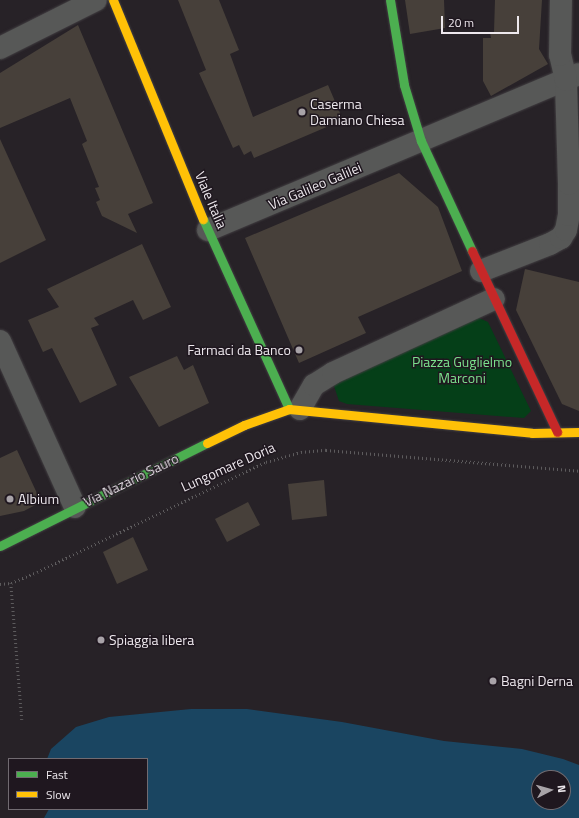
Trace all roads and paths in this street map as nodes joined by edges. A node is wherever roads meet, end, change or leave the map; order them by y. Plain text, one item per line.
1 (96, 0) edge
2 (113, 0) edge
3 (390, 0) edge
4 (561, 0) edge
5 (0, 48) edge
6 (572, 77) edge
7 (421, 141) junction
8 (208, 230) junction
9 (481, 271) junction
10 (494, 299) junction
11 (0, 341) edge
12 (294, 409) junction
13 (557, 432) junction
14 (579, 432) edge
15 (579, 471) edge
16 (75, 507) junction
17 (0, 546) edge
18 (11, 583) junction
19 (0, 584) edge
20 (22, 720) dead end

1 - 5 street
2 - 8 street, Viale Italia
3 - 7 street
4 - 6 street
6 - 7 street, Via Galileo Galilei
6 - 9 street
7 - 8 street, Via Galileo Galilei
7 - 9 street
8 - 12 street, Viale Italia
9 - 10 street
10 - 12 street
10 - 13 street
11 - 16 street, Via Nazario Sauro
12 - 13 street
12 - 16 street, Via Nazario Sauro
13 - 14 street
15 - 18 path, Lungomare Doria
16 - 17 street
18 - 19 path, Lungomare Doria
18 - 20 path

